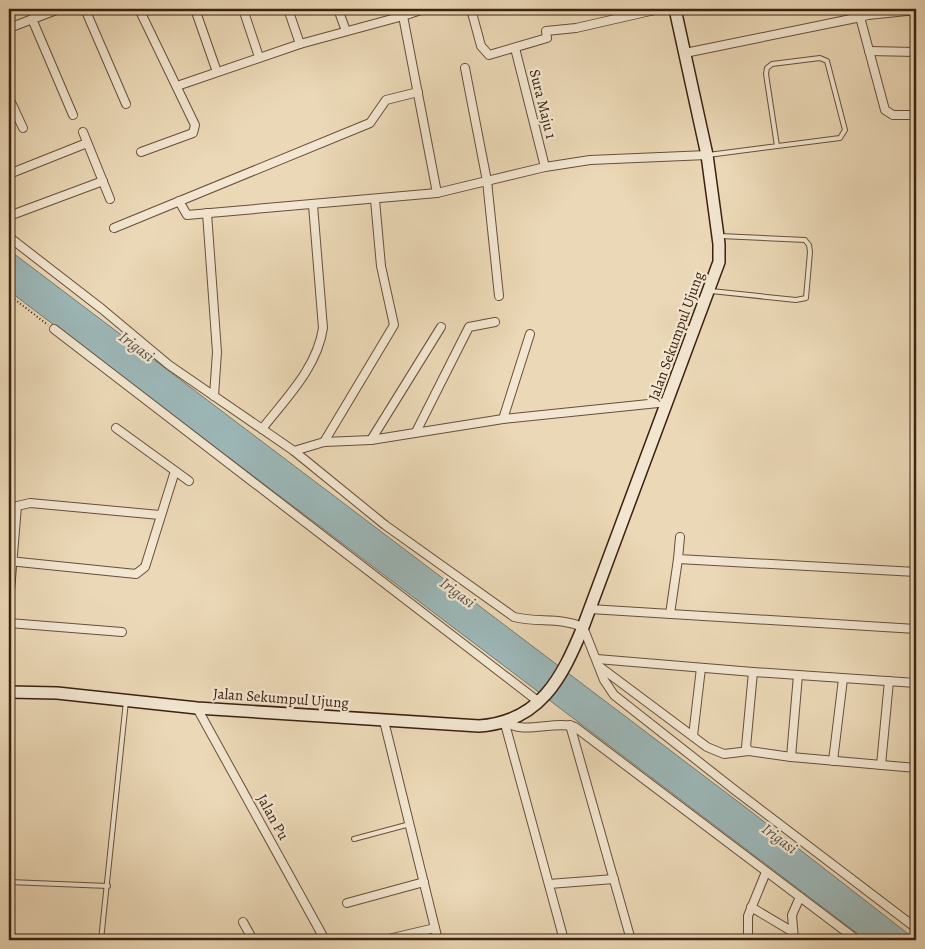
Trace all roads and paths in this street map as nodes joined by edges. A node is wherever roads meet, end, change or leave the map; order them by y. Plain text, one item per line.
1 (59, 9) edge
2 (85, 9) edge
3 (139, 9) edge
4 (195, 9) edge
5 (243, 9) edge
6 (288, 9) edge
7 (338, 9) edge
8 (424, 9) edge
9 (472, 9) edge
10 (659, 9) edge
11 (675, 9) edge
12 (916, 9) edge
13 (865, 14) edge
14 (403, 16) junction
15 (32, 19) junction
16 (9, 28) edge
17 (346, 31) junction
18 (300, 44) junction
19 (515, 48) junction
20 (869, 51) junction
21 (916, 52) edge
22 (685, 53) junction
23 (259, 57) junction
24 (465, 68) dead end
25 (217, 72) junction
26 (176, 86) junction
27 (418, 92) junction
28 (9, 98) edge
29 (126, 104) dead end
30 (73, 115) dead end
31 (916, 115) edge
32 (23, 128) dead end
33 (83, 132) dead end
34 (87, 143) junction
35 (777, 146) junction
36 (141, 152) dead end
37 (707, 155) junction
38 (545, 167) junction
39 (9, 174) edge
40 (103, 181) junction
41 (487, 181) junction
42 (437, 194) junction
43 (110, 198) dead end
44 (375, 200) junction
45 (179, 201) junction
46 (313, 205) junction
47 (207, 213) junction
48 (9, 216) edge
49 (114, 228) dead end
50 (718, 236) junction
51 (9, 237) edge
52 (710, 291) junction
53 (9, 295) edge
54 (499, 296) dead end
55 (495, 322) dead end
56 (441, 327) dead end
57 (54, 329) joint
58 (530, 334) dead end
59 (214, 396) junction
60 (668, 402) junction
61 (503, 419) junction
62 (116, 428) dead end
63 (262, 429) junction
64 (416, 432) junction
65 (371, 440) junction
66 (324, 442) junction
67 (294, 451) junction
68 (175, 471) junction
69 (189, 481) dead end
70 (160, 515) junction
71 (680, 537) dead end
72 (678, 559) junction
73 (11, 561) edge
74 (916, 572) edge
75 (9, 603) edge
76 (590, 609) junction
77 (670, 614) junction
78 (9, 623) edge
79 (584, 628) junction
80 (916, 630) edge
81 (122, 632) dead end
82 (599, 663) junction
83 (701, 668) junction
84 (753, 672) junction
85 (798, 675) junction
86 (843, 679) junction
87 (889, 681) junction
88 (916, 683) edge
89 (9, 692) edge
90 (126, 700) junction
91 (541, 700) junction
92 (197, 708) junction
93 (384, 720) junction
94 (506, 723) junction
95 (570, 724) junction
96 (693, 736) junction
97 (749, 751) junction
98 (790, 757) junction
99 (833, 761) junction
100 (881, 765) junction
101 (916, 768) edge
102 (411, 823) junction
103 (354, 839) dead end
104 (766, 872) junction
105 (614, 879) junction
106 (9, 882) edge
107 (424, 882) junction
108 (549, 884) junction
109 (108, 886) junction
110 (800, 897) junction
111 (347, 903) dead end
112 (751, 907) junction
113 (243, 922) dead end
114 (435, 928) junction
115 (916, 928) edge
116 (793, 936) edge
117 (101, 940) edge
118 (253, 940) edge
119 (325, 940) edge
120 (384, 940) edge
121 (438, 940) edge
122 (564, 940) edge
123 (631, 940) edge
124 (748, 940) edge
125 (857, 940) edge

1 - 15 street
2 - 29 street
3 - 26 street
4 - 25 street
5 - 23 street
6 - 18 street
7 - 17 street
8 - 14 street
9 - 19 street
10 - 19 street
11 - 22 main road, Jalan Sekumpul Ujung
12 - 13 street
13 - 20 street
13 - 22 street
14 - 17 street
14 - 27 street
15 - 16 street
15 - 30 street
17 - 18 street
18 - 23 street
19 - 38 street, Sura Maju 1
20 - 21 street
20 - 31 street
22 - 37 main road, Jalan Sekumpul Ujung
23 - 25 street
24 - 41 street
25 - 26 street
26 - 36 street
27 - 42 street
27 - 45 street
28 - 32 street
33 - 34 street
34 - 39 street
34 - 40 street
35 - 35 lane
35 - 37 lane
37 - 38 street
37 - 50 main road, Jalan Sekumpul Ujung
38 - 41 street
40 - 43 street
40 - 48 street
41 - 42 street
41 - 54 street
42 - 44 street
44 - 46 street
44 - 66 street
45 - 47 street
45 - 49 street
46 - 47 street
46 - 63 street
47 - 59 street
50 - 52 main road, Jalan Sekumpul Ujung
50 - 52 lane
51 - 59 street
52 - 60 main road, Jalan Sekumpul Ujung
53 - 57 path
55 - 64 street
56 - 65 street
57 - 91 street
58 - 61 street
59 - 63 street
60 - 61 street
60 - 76 main road, Jalan Sekumpul Ujung
61 - 64 street
62 - 68 street
63 - 67 street
64 - 65 street
65 - 66 street
66 - 67 street
67 - 79 street
68 - 69 street
68 - 70 street
70 - 73 street
70 - 73 street
71 - 72 street
72 - 74 street
72 - 77 street
73 - 75 street
76 - 77 street
76 - 79 main road, Jalan Sekumpul Ujung
77 - 80 street
78 - 81 street
79 - 82 street
79 - 91 main road, Jalan Sekumpul Ujung
82 - 83 street
82 - 96 street
82 - 115 street
83 - 84 street
83 - 96 street
84 - 85 street
84 - 97 street
85 - 86 street
85 - 98 street
86 - 87 street
86 - 99 street
87 - 88 street
87 - 100 street
89 - 90 main road, Jalan Sekumpul Ujung
90 - 92 main road, Jalan Sekumpul Ujung
90 - 109 lane
91 - 94 main road, Jalan Sekumpul Ujung
92 - 93 main road, Jalan Sekumpul Ujung
92 - 119 street, Jalan Pu
93 - 94 main road, Jalan Sekumpul Ujung
93 - 102 street
94 - 95 street
94 - 108 street
95 - 104 street
95 - 105 street
96 - 97 street
97 - 98 street
98 - 99 street
99 - 100 street
100 - 101 street
102 - 103 lane
102 - 107 street
104 - 110 street
104 - 112 street
105 - 108 street
105 - 123 street
106 - 109 lane
107 - 111 street
107 - 114 street
108 - 122 street
109 - 117 lane
110 - 116 street
110 - 125 street
112 - 116 street
112 - 124 street
113 - 118 street
114 - 120 street
114 - 121 street

